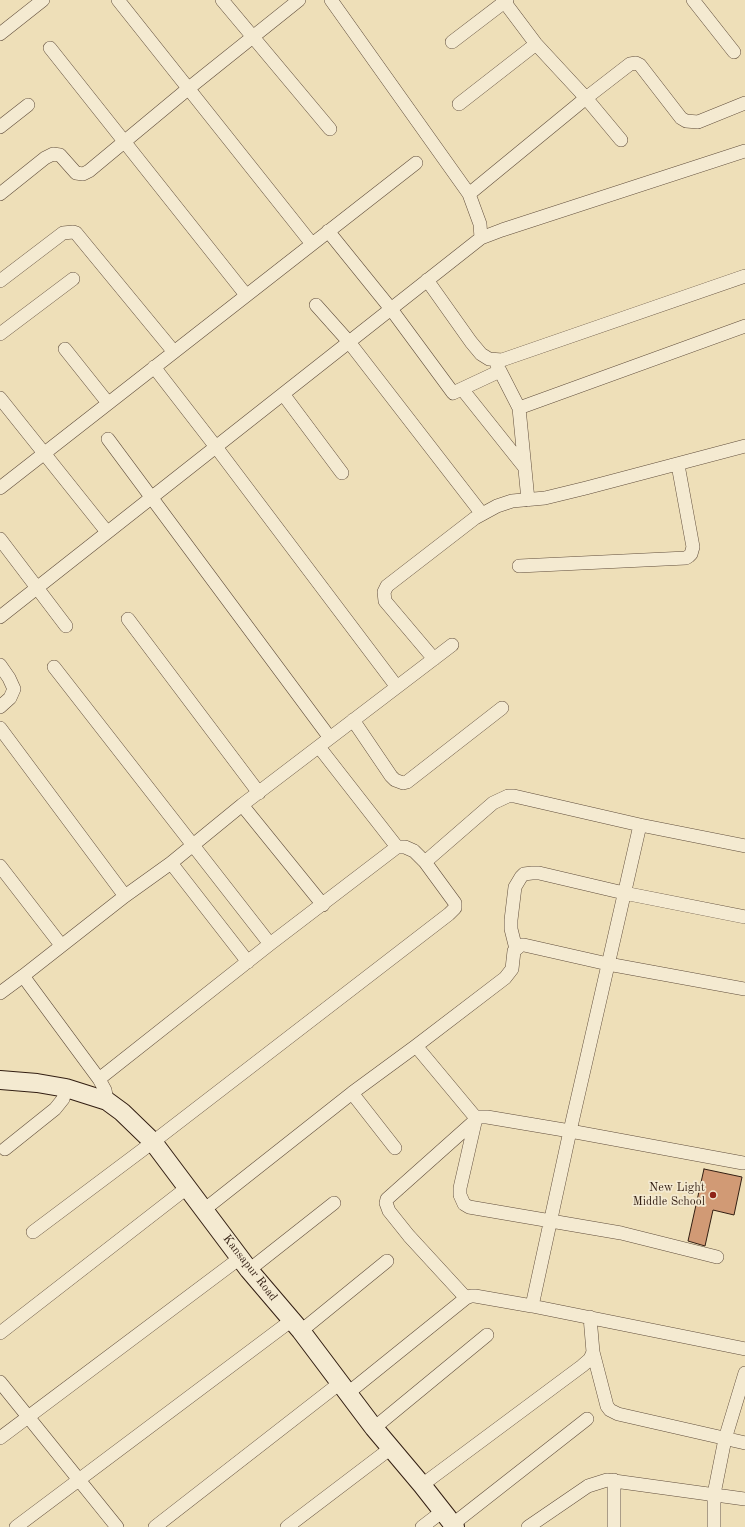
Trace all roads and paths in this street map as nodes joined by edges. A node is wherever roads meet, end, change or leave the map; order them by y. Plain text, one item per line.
1 (43, 0) edge
2 (118, 0) edge
3 (222, 0) edge
4 (299, 0) edge
5 (331, 0) edge
6 (693, 0) edge
7 (505, 1) edge
8 (0, 34) edge
9 (253, 37) junction
10 (452, 42) dead end
11 (536, 44) junction
12 (50, 48) dead end
13 (734, 52) dead end
14 (189, 88) junction
15 (586, 98) junction
16 (745, 103) edge
17 (28, 104) dead end
18 (459, 104) dead end
19 (0, 127) edge
20 (330, 129) dead end
21 (621, 140) dead end
22 (124, 142) junction
23 (745, 151) edge
24 (416, 163) dead end
25 (0, 194) edge
26 (469, 194) junction
27 (328, 231) junction
28 (481, 238) junction
29 (312, 244) junction
30 (745, 276) edge
31 (73, 279) dead end
32 (427, 280) junction
33 (0, 281) edge
34 (246, 295) junction
35 (316, 305) dead end
36 (391, 309) junction
37 (745, 326) edge
38 (0, 334) edge
39 (349, 342) junction
40 (65, 349) dead end
41 (174, 352) junction
42 (497, 365) junction
43 (154, 367) junction
44 (462, 389) junction
45 (283, 394) junction
46 (0, 398) edge
47 (108, 403) junction
48 (519, 408) junction
49 (108, 439) dead end
50 (745, 446) edge
51 (216, 447) junction
52 (44, 453) junction
53 (678, 465) junction
54 (525, 468) junction
55 (342, 473) dead end
56 (0, 488) edge
57 (151, 498) junction
58 (528, 500) junction
59 (482, 514) junction
60 (107, 532) junction
61 (0, 539) edge
62 (519, 566) dead end
63 (37, 588) junction
64 (0, 617) edge
65 (128, 619) dead end
66 (66, 626) dead end
67 (452, 645) dead end
68 (434, 659) junction
69 (0, 665) edge
70 (54, 667) dead end
71 (397, 687) junction
72 (0, 707) edge
73 (502, 708) dead end
74 (353, 720) junction
75 (0, 728) edge
76 (330, 738) junction
77 (319, 747) junction
78 (259, 793) junction
79 (242, 805) junction
80 (640, 825) junction
81 (193, 844) junction
82 (745, 846) edge
83 (397, 847) junction
84 (425, 862) junction
85 (171, 863) junction
86 (0, 866) edge
87 (624, 893) junction
88 (125, 896) junction
89 (323, 905) junction
90 (745, 917) edge
91 (270, 944) junction
92 (62, 945) junction
93 (516, 949) junction
94 (248, 962) junction
95 (608, 964) junction
96 (23, 976) junction
97 (745, 989) edge
98 (0, 993) edge
99 (416, 1046) junction
100 (99, 1079) junction
101 (0, 1080) edge
102 (66, 1088) junction
103 (352, 1093) junction
104 (107, 1101) junction
105 (476, 1118) junction
106 (570, 1130) junction
107 (153, 1142) junction
108 (395, 1148) dead end
109 (5, 1149) dead end
110 (743, 1163) dead end
111 (188, 1187) junction
112 (334, 1203) dead end
113 (205, 1209) junction
114 (551, 1222) junction
115 (33, 1232) dead end
116 (716, 1258) dead end
117 (387, 1261) dead end
118 (244, 1264) junction
119 (466, 1298) junction
120 (532, 1306) junction
121 (590, 1318) junction
122 (297, 1325) junction
123 (0, 1333) edge
124 (487, 1335) dead end
125 (745, 1349) edge
126 (593, 1352) junction
127 (745, 1373) edge
128 (0, 1382) edge
129 (344, 1388) junction
130 (27, 1417) junction
131 (587, 1419) dead end
132 (374, 1428) junction
133 (0, 1438) edge
134 (725, 1439) junction
135 (745, 1443) edge
136 (391, 1448) junction
137 (79, 1478) junction
138 (614, 1480) junction
139 (422, 1484) junction
140 (714, 1494) junction
141 (745, 1499) edge
142 (450, 1521) edge
143 (16, 1527) edge
144 (117, 1527) edge
145 (155, 1527) edge
146 (287, 1527) edge
147 (422, 1527) edge
148 (528, 1527) edge
149 (614, 1527) edge
150 (714, 1527) edge

1 - 8 street
2 - 14 street
3 - 9 street
4 - 9 street
5 - 26 street
6 - 13 street
7 - 10 street
7 - 11 street
9 - 14 street
9 - 20 street
11 - 15 street
11 - 18 street
12 - 22 street
14 - 22 street
14 - 29 street
15 - 16 street
15 - 21 street
15 - 26 street
17 - 19 street
22 - 25 street
22 - 34 street
23 - 28 street
24 - 27 street
26 - 28 street
27 - 29 street
27 - 36 street
28 - 32 street
29 - 34 street
30 - 42 street
31 - 38 street
32 - 36 street
32 - 42 street
33 - 41 street
34 - 41 street
35 - 39 street
36 - 39 street
36 - 44 street
37 - 48 street
39 - 45 street
39 - 59 street
40 - 47 street
41 - 43 street
42 - 44 street
42 - 48 street
43 - 47 street
43 - 51 street
44 - 54 street
45 - 51 street
45 - 55 street
46 - 52 street
47 - 52 street
48 - 54 street
49 - 57 street
50 - 53 street
51 - 57 street
51 - 71 street
52 - 56 street
52 - 60 street
53 - 58 street
53 - 62 street
54 - 58 street
57 - 60 street
57 - 76 street
58 - 59 street
59 - 68 street
60 - 63 street
61 - 63 street
63 - 64 street
63 - 66 street
65 - 78 street
67 - 68 street
68 - 71 street
69 - 72 street
70 - 81 street
71 - 74 street
73 - 74 street
74 - 76 street
75 - 88 street
76 - 77 street
77 - 78 street
77 - 83 street
78 - 79 street
79 - 81 street
79 - 89 street
80 - 82 street
80 - 84 street
80 - 87 street
81 - 85 street
81 - 91 street
83 - 84 street
83 - 89 street
84 - 107 street
85 - 88 street
85 - 94 street
86 - 92 street
87 - 90 street
87 - 93 street
87 - 95 street
88 - 92 street
89 - 91 street
91 - 94 street
92 - 96 street
93 - 95 street
93 - 99 street
94 - 100 street
95 - 97 street
95 - 106 street
96 - 98 street
96 - 100 street
99 - 103 street
99 - 105 street
100 - 104 street
101 - 102 street, Kansapur Road
102 - 104 street, Kansapur Road
102 - 109 street
103 - 108 street
103 - 113 street
104 - 107 street, Kansapur Road
105 - 106 street
105 - 114 street
105 - 119 street
106 - 110 street
106 - 114 street
107 - 111 street, Kansapur Road
107 - 115 street
111 - 113 street, Kansapur Road
111 - 123 street
112 - 118 street
113 - 118 street, Kansapur Road
114 - 116 street
114 - 120 street
117 - 122 street
118 - 122 street, Kansapur Road
118 - 130 street
119 - 120 street
119 - 129 street
120 - 121 street
121 - 125 street
121 - 126 street
122 - 129 street, Kansapur Road
122 - 137 street
124 - 132 street
126 - 134 street
126 - 139 street
127 - 134 street
128 - 130 street
129 - 132 street, Kansapur Road
129 - 145 street
130 - 133 street
130 - 137 street
131 - 142 street
132 - 136 street, Kansapur Road
134 - 135 street
134 - 140 street
136 - 139 street, Kansapur Road
136 - 146 street
137 - 143 street
137 - 144 street
138 - 140 street
138 - 148 street
138 - 149 street
139 - 142 street, Kansapur Road
140 - 141 street
140 - 150 street
142 - 147 street

